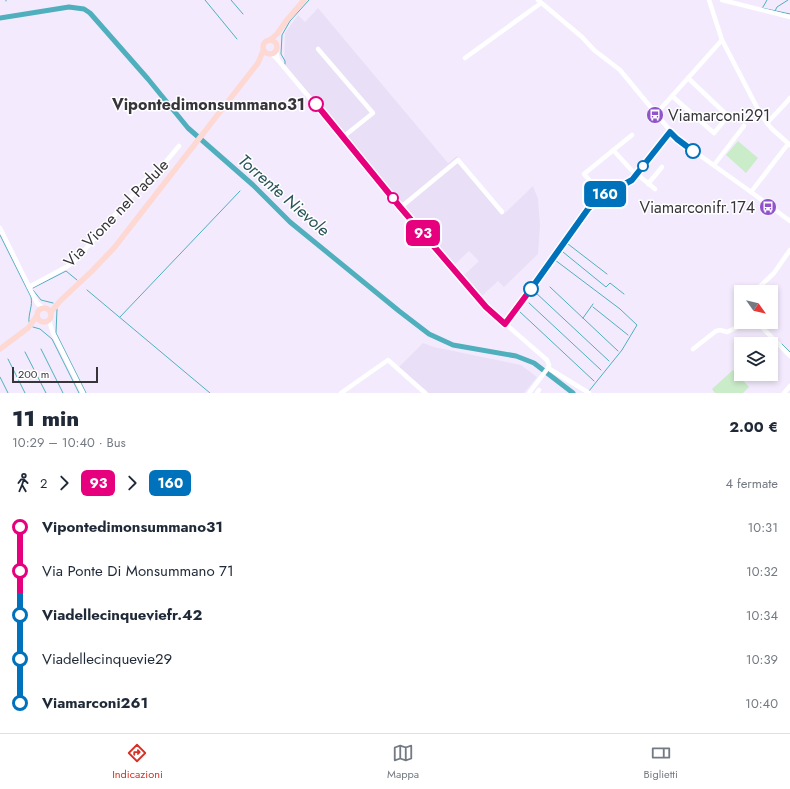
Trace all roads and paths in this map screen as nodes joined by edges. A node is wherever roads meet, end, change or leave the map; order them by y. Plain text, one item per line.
1 (304, 0) edge
2 (709, 0) edge
3 (722, 0) edge
4 (539, 1) edge
5 (790, 17) edge
6 (722, 40) junction
7 (273, 41) junction
8 (318, 49) dead end
9 (270, 53) junction
10 (465, 58) dead end
11 (688, 78) junction
12 (672, 96) junction
13 (790, 98) edge
14 (656, 114) junction
15 (767, 124) junction
16 (744, 126) dead end
17 (670, 132) junction
18 (632, 135) dead end
19 (343, 137) junction
20 (789, 145) edge
21 (179, 146) dead end
22 (613, 150) junction
23 (714, 166) junction
24 (662, 167) dead end
25 (636, 175) junction
26 (648, 184) junction
27 (655, 190) dead end
28 (752, 192) junction
29 (602, 196) junction
30 (400, 207) junction
31 (502, 212) dead end
32 (790, 221) edge
33 (0, 228) edge
34 (790, 250) edge
35 (761, 285) edge
36 (29, 287) junction
37 (43, 311) junction
38 (512, 316) junction
39 (499, 318) junction
40 (49, 320) junction
41 (41, 322) junction
42 (505, 324) junction
43 (28, 328) junction
44 (734, 329) edge
45 (764, 329) edge
46 (512, 330) junction
47 (0, 349) edge
48 (693, 350) dead end
49 (790, 356) edge
50 (548, 369) junction
51 (790, 386) edge
52 (83, 393) edge
53 (341, 393) edge
54 (425, 393) edge
55 (529, 393) edge
56 (589, 393) edge
57 (784, 393) edge

1 - 7 main road
2 - 6 street
3 - 5 street
4 - 10 street
4 - 14 street
6 - 11 street
6 - 15 street
7 - 9 main road
7 - 9 main road
8 - 19 street
9 - 19 street
9 - 37 main road
11 - 12 street
11 - 12 street
12 - 14 street
13 - 15 street
14 - 17 street
15 - 20 street
16 - 23 street
17 - 23 street
17 - 25 street
18 - 22 street
19 - 30 street
20 - 28 street
21 - 36 street, Via Vione nel Padule
22 - 25 street
22 - 29 street
23 - 28 street
24 - 26 street
25 - 26 street
25 - 29 street
26 - 27 street
28 - 32 street
29 - 38 street
30 - 31 street
30 - 39 street
33 - 36 street
34 - 35 street
36 - 37 street
37 - 40 main road
37 - 41 main road
37 - 43 main road
38 - 39 street
38 - 42 street
38 - 46 street
39 - 42 street
40 - 41 main road
40 - 52 street
41 - 43 main road
42 - 46 street
43 - 47 main road
44 - 48 street
45 - 49 street
46 - 50 street
50 - 55 street
50 - 56 street
51 - 57 street
53 - 54 street

